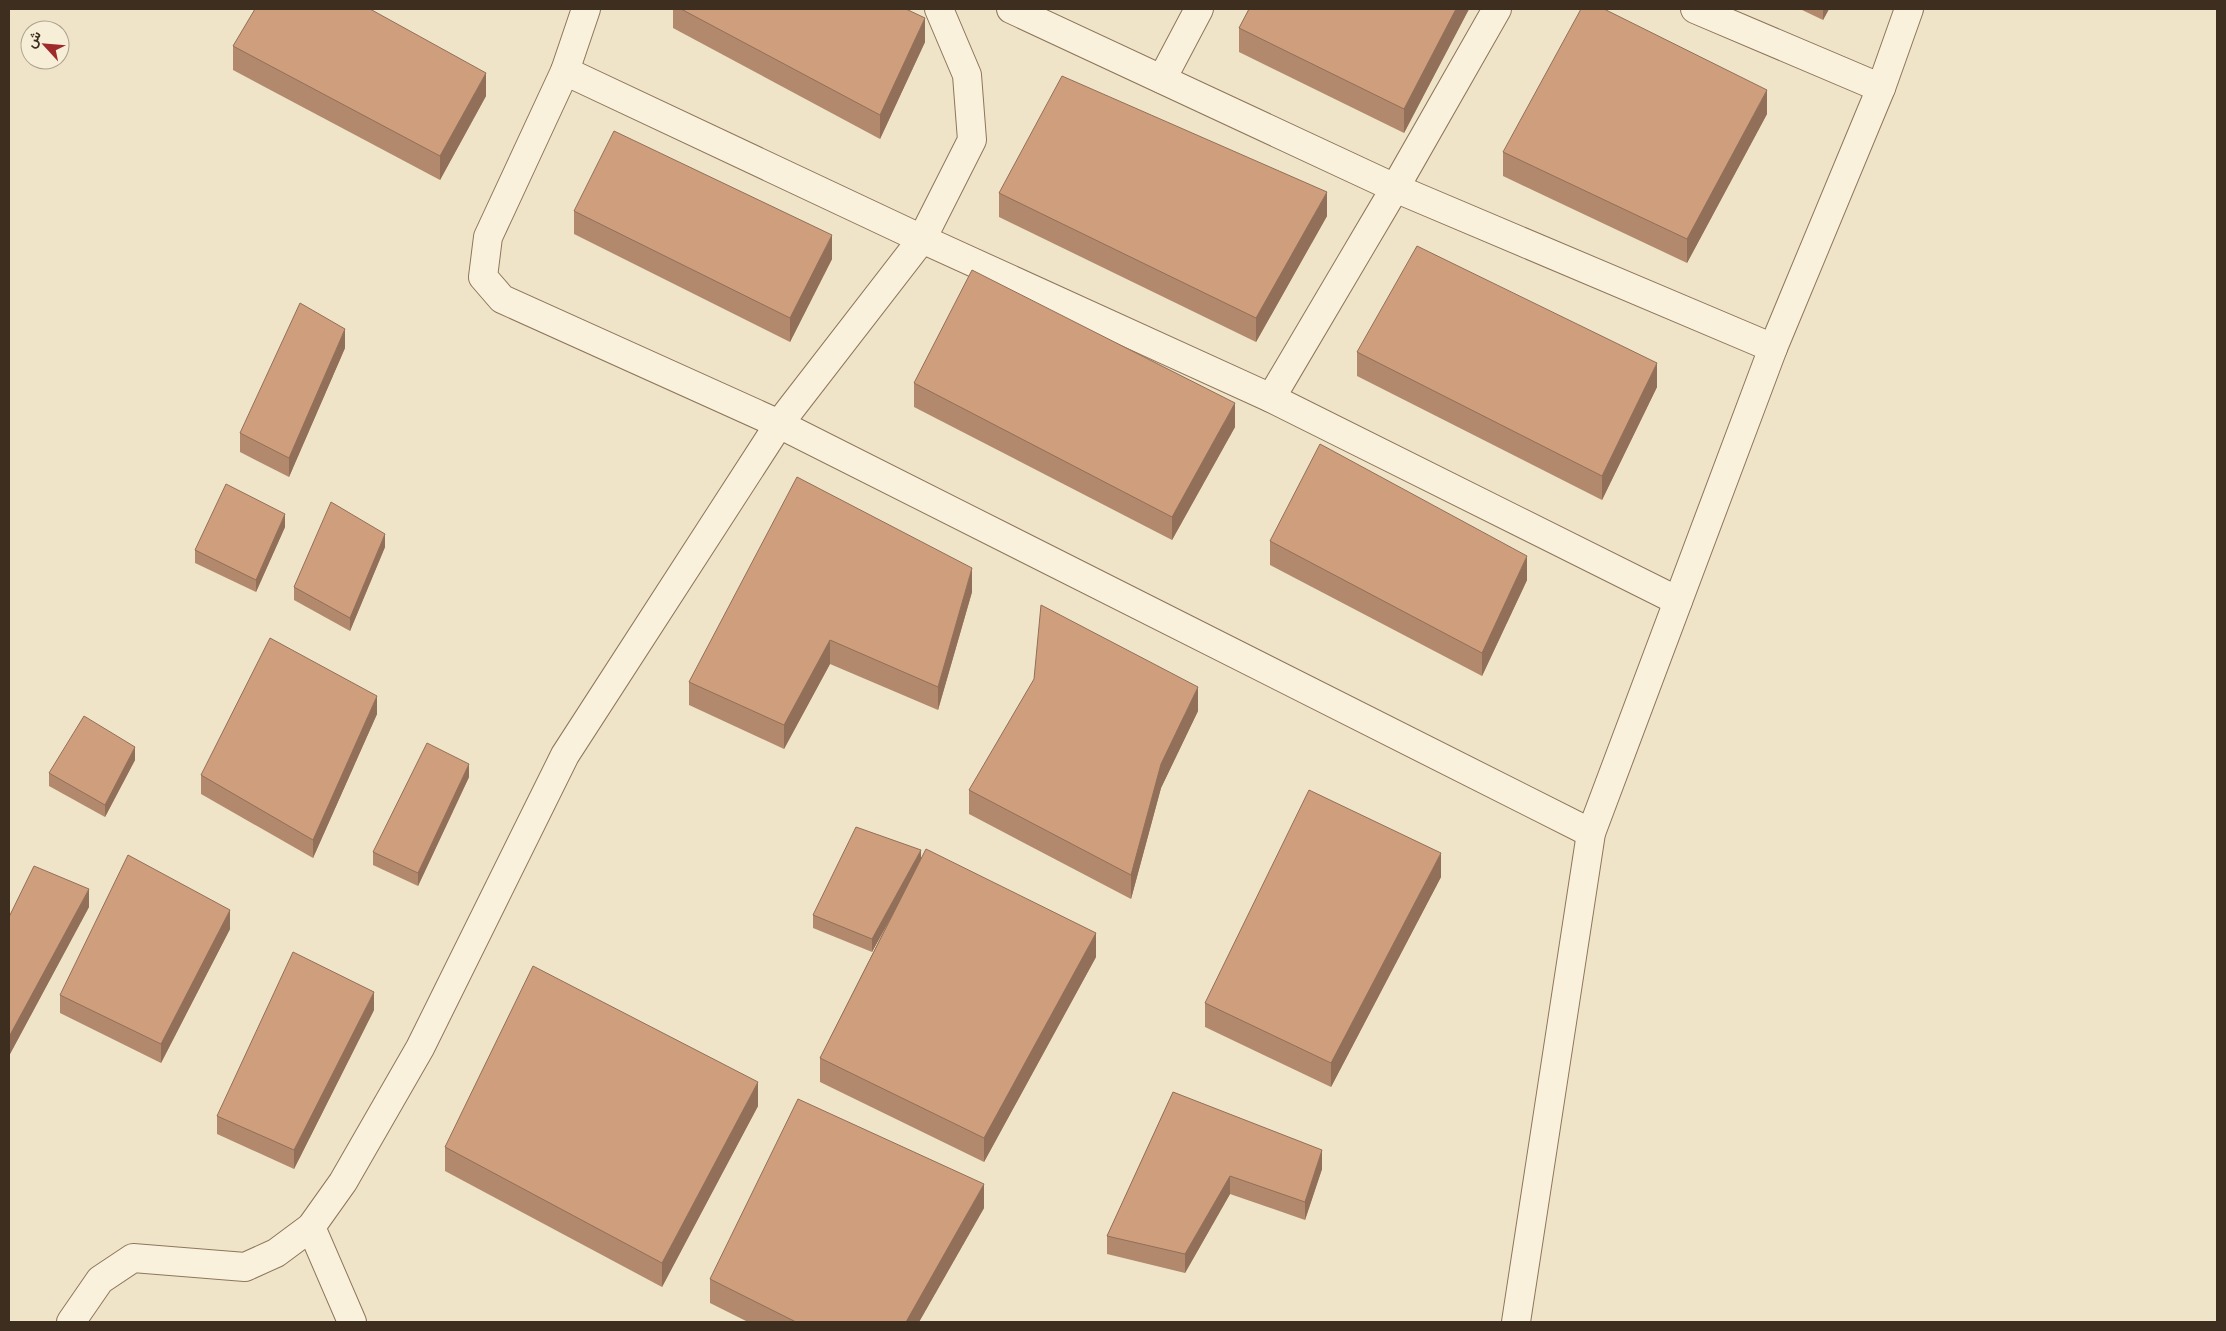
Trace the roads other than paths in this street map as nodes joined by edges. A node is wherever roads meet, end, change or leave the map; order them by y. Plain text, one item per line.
1 (586, 9) edge
2 (939, 9) edge
3 (1011, 9) edge
4 (1199, 9) edge
5 (1497, 9) edge
6 (1695, 9) edge
7 (1909, 9) edge
8 (565, 72) junction
9 (1162, 79) junction
10 (1881, 88) junction
11 (1394, 188) junction
12 (922, 239) junction
13 (1773, 348) junction
14 (1271, 398) junction
15 (779, 424) junction
16 (1678, 601) junction
17 (1591, 833) junction
18 (311, 1227) junction
19 (71, 1322) edge
20 (352, 1322) edge
21 (1516, 1322) edge

1 - 8 street
2 - 12 street
3 - 9 street
4 - 9 street
5 - 11 street
6 - 10 street
7 - 10 street
8 - 12 street
8 - 15 street
9 - 11 street
10 - 13 street
11 - 13 street
11 - 14 street
12 - 14 street
12 - 15 street
13 - 16 street
14 - 16 street
15 - 17 street
15 - 18 street
16 - 17 street
17 - 21 street
18 - 19 street
18 - 20 street

